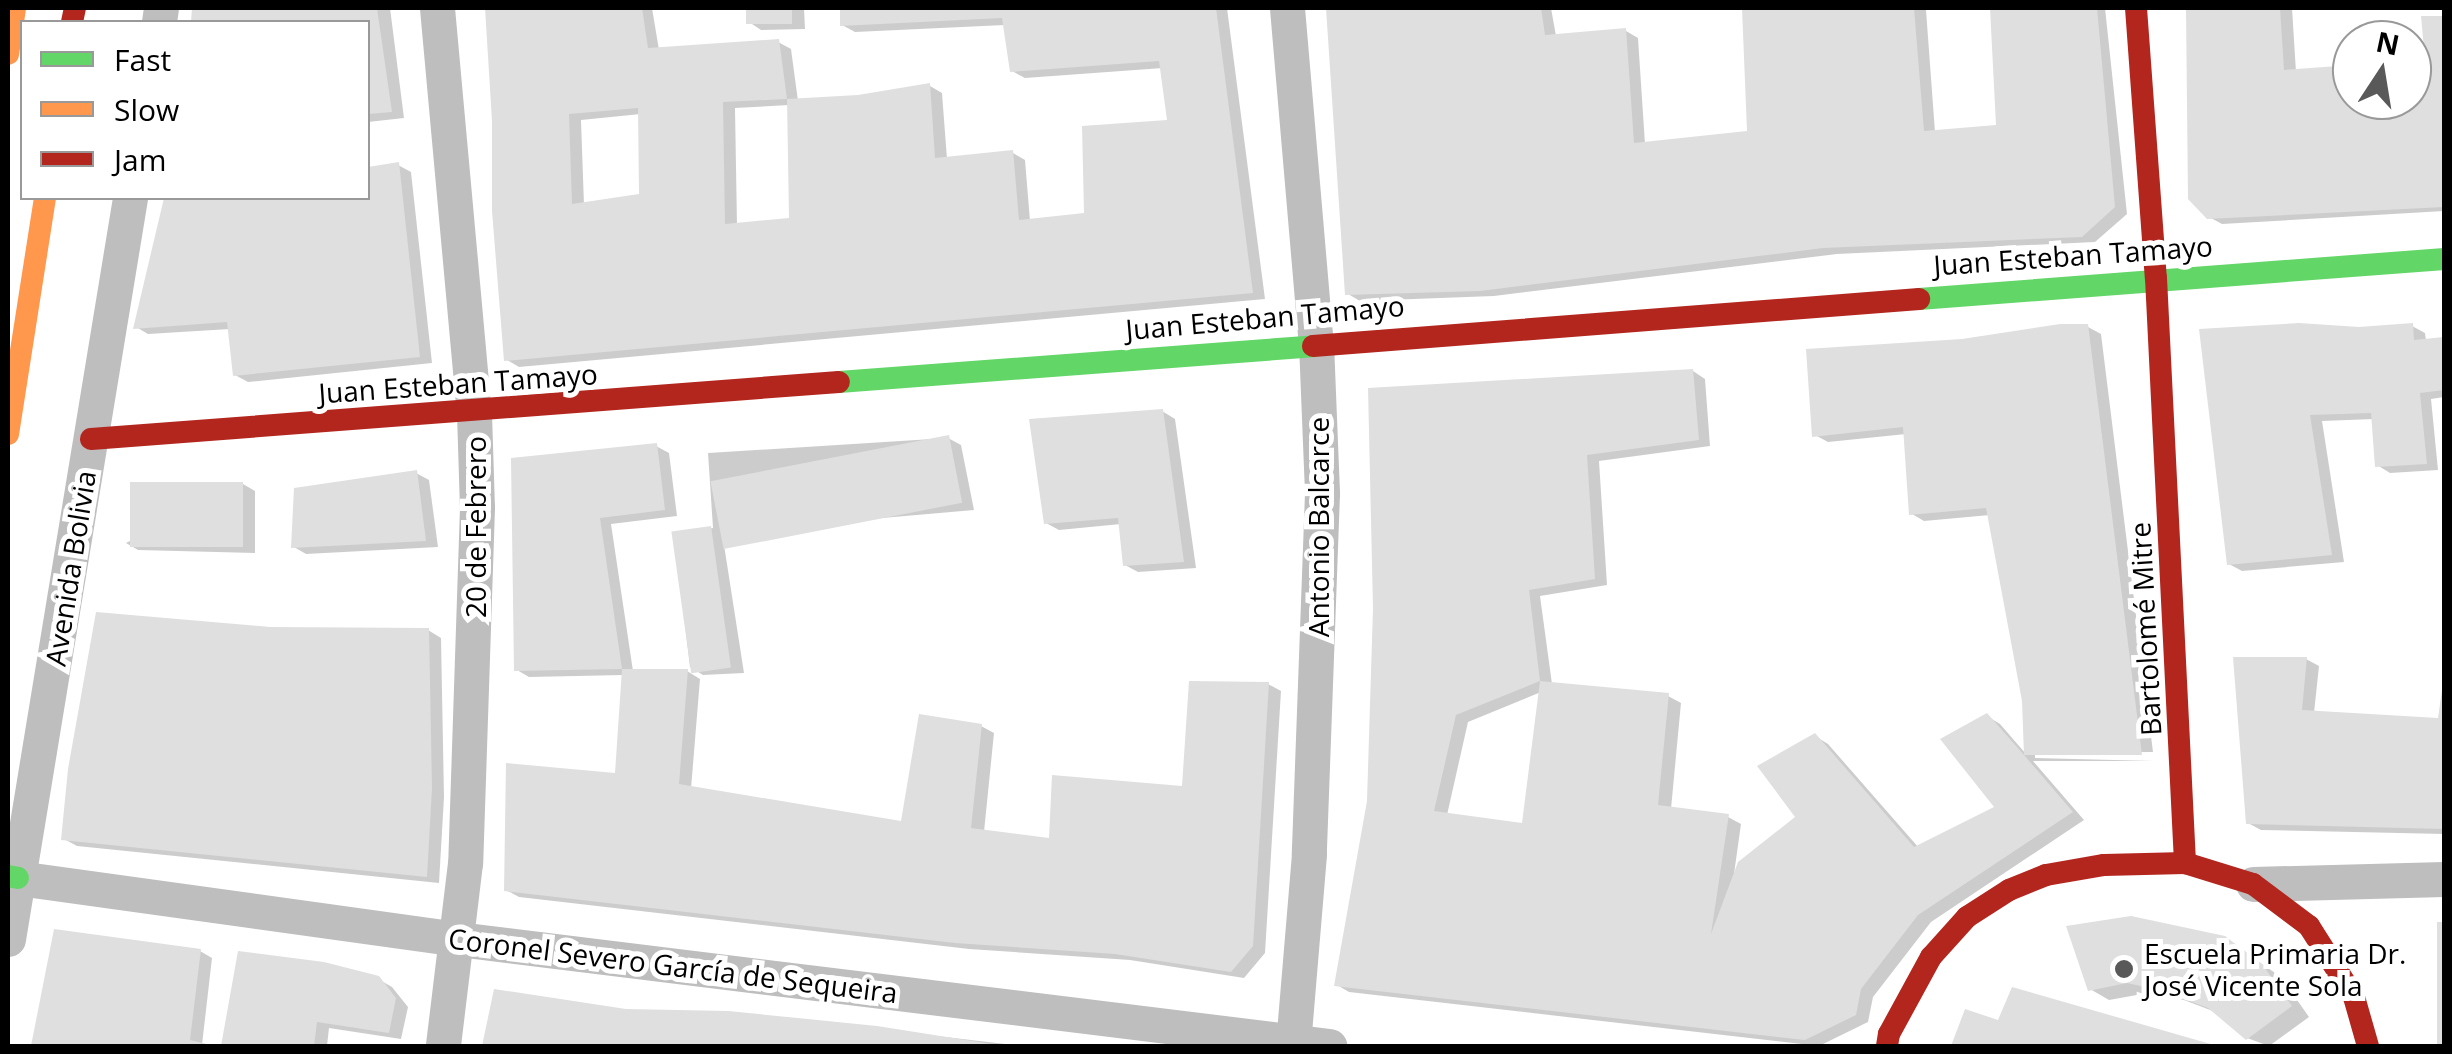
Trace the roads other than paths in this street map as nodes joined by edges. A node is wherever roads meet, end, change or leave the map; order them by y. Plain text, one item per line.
1 (15, 8) edge
2 (438, 8) edge
3 (1287, 8) edge
4 (2136, 8) edge
5 (8, 54) edge
6 (46, 200) edge
7 (130, 200) edge
8 (2444, 259) edge
9 (2156, 278) junction
10 (1316, 343) junction
11 (474, 413) junction
12 (8, 434) edge
13 (91, 439) junction
14 (2185, 863) junction
15 (13, 877) edge
16 (2444, 879) edge
17 (2254, 884) junction
18 (8, 938) edge
19 (458, 940) junction
20 (1883, 1042) edge
21 (1294, 1044) edge
22 (443, 1046) edge
23 (1329, 1046) edge
24 (2368, 1046) edge

1 - 5 street
2 - 11 street, 20 de Febrero
3 - 10 street, Antonio Balcarce
4 - 9 street, Bartolomé Mitre
6 - 12 street
7 - 13 street, Avenida Bolivia
8 - 9 street, Juan Esteban Tamayo
9 - 10 street, Juan Esteban Tamayo
9 - 14 street, Bartolomé Mitre
10 - 11 street, Juan Esteban Tamayo
10 - 21 street, Antonio Balcarce
11 - 13 street, Juan Esteban Tamayo
11 - 19 street, 20 de Febrero
13 - 15 street, Avenida Bolivia
14 - 17 street
14 - 20 street
15 - 18 street, Avenida Bolivia
15 - 19 street, Coronel Severo García de Sequeira
16 - 17 street
17 - 24 street
19 - 21 street, Coronel Severo García de Sequeira
19 - 22 street, 20 de Febrero
21 - 23 street, Coronel Severo García de Sequeira

